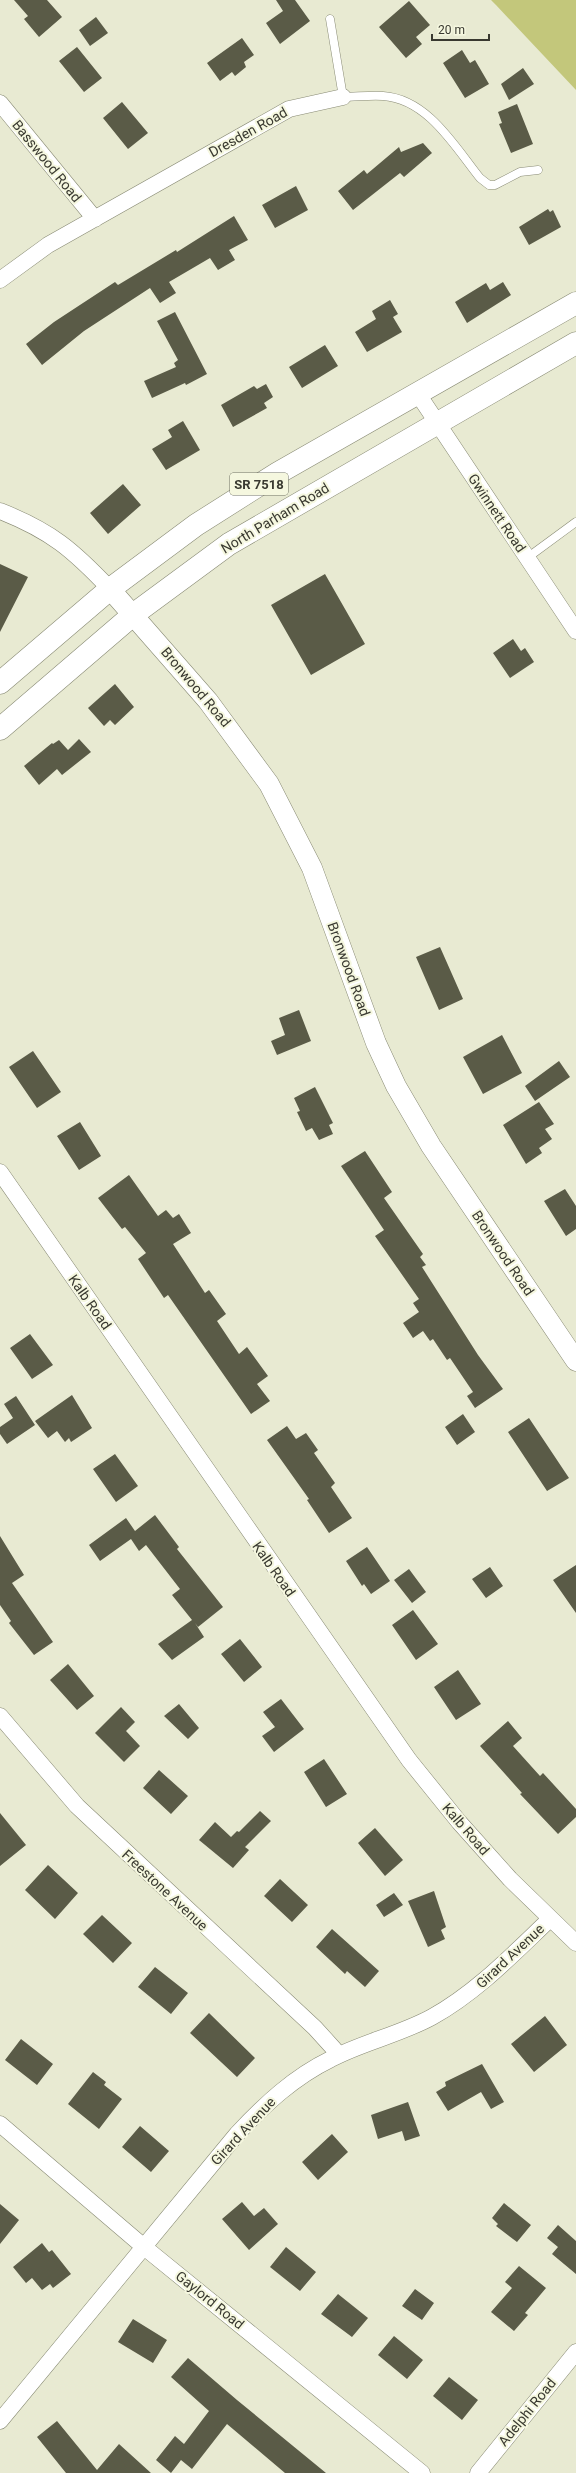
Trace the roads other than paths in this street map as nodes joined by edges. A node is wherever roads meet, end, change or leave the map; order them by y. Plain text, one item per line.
1 (330, 19) dead end
2 (343, 97) junction
3 (0, 103) edge
4 (538, 170) dead end
5 (95, 219) junction
6 (0, 280) edge
7 (576, 303) edge
8 (576, 343) edge
9 (418, 394) junction
10 (436, 423) junction
11 (0, 511) edge
12 (576, 522) edge
13 (527, 558) junction
14 (110, 589) junction
15 (134, 614) junction
16 (576, 631) edge
17 (0, 684) edge
18 (0, 729) edge
19 (0, 1172) edge
20 (576, 1361) edge
21 (0, 1716) edge
22 (550, 1919) junction
23 (576, 1943) edge
24 (337, 2056) junction
25 (0, 2124) edge
26 (144, 2246) junction
27 (576, 2352) edge
28 (0, 2421) edge
29 (422, 2473) edge
30 (478, 2473) edge

1 - 2 lane
2 - 4 lane, Dresden Road
2 - 5 street, Dresden Road
3 - 5 street, Basswood Road
5 - 6 street, Dresden Road
7 - 9 highway, SR 7518
8 - 10 highway, North Parham Road / SR 7518
9 - 10 street, Gwinnett Road
9 - 14 highway, SR 7518
10 - 13 street, Gwinnett Road
10 - 15 highway, North Parham Road / SR 7518
11 - 14 street
12 - 13 lane
13 - 16 street, Gwinnett Road
14 - 15 street, Bronwood Road
14 - 17 highway, SR 7518
15 - 18 highway, North Parham Road / SR 7518
15 - 20 street, Bronwood Road
19 - 22 street, Kalb Road
21 - 24 street, Freestone Avenue
22 - 23 street, Kalb Road
22 - 24 street, Girard Avenue
24 - 26 street, Girard Avenue
25 - 26 street, Gaylord Road
26 - 28 street, Girard Avenue
26 - 29 street, Gaylord Road
27 - 30 street, Adelphi Road

